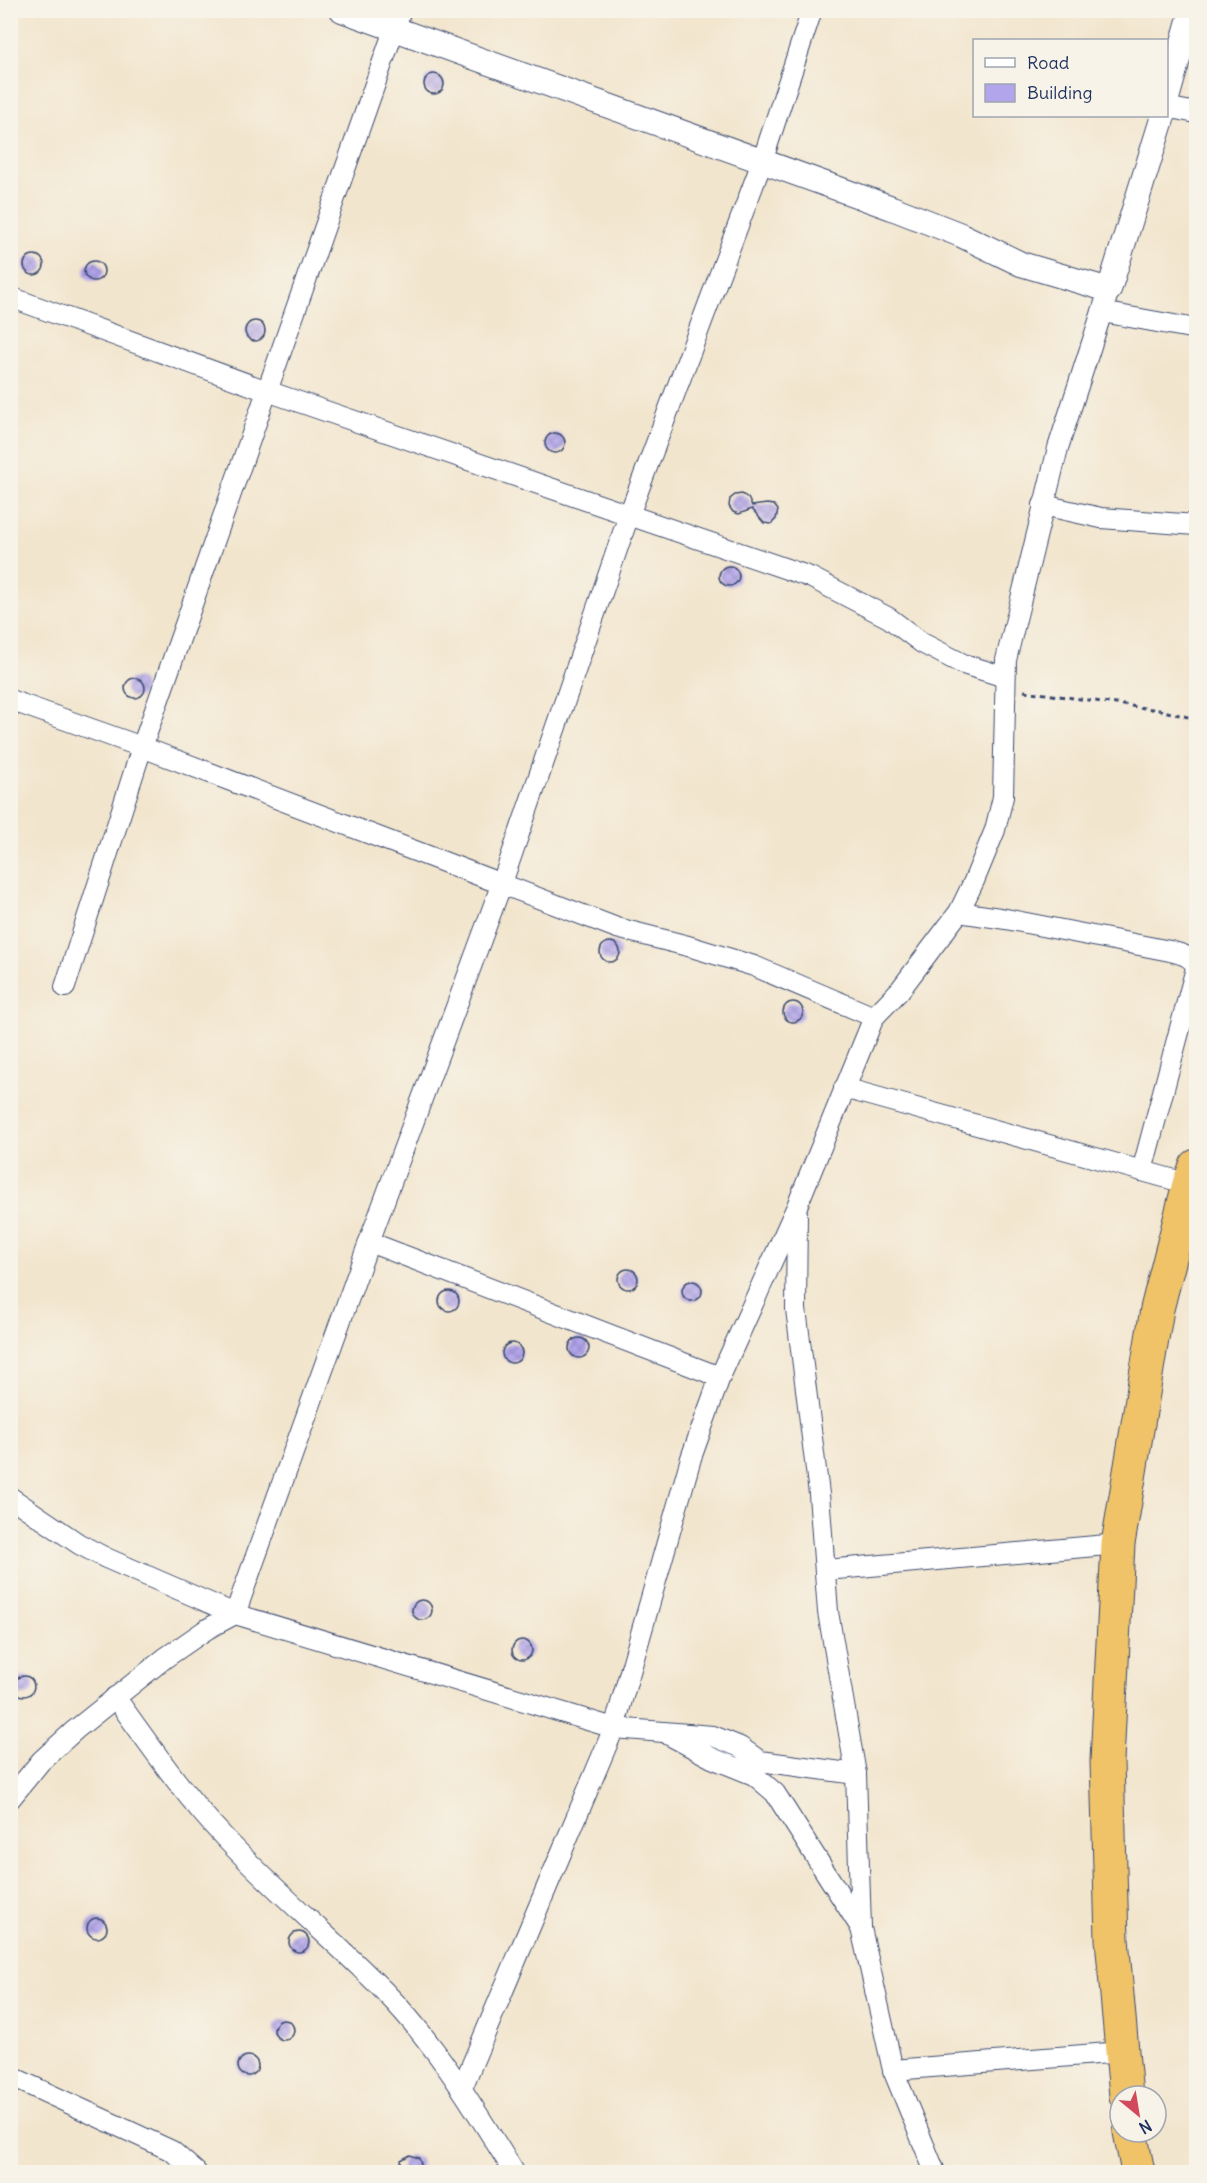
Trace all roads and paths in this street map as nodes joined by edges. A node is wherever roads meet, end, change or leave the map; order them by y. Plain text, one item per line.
1 (342, 10) edge
2 (812, 10) edge
3 (1192, 10) edge
4 (397, 20) edge
5 (1168, 98) edge
6 (1168, 107) edge
7 (1197, 113) edge
8 (1163, 117) edge
9 (762, 162) junction
10 (10, 297) edge
11 (1106, 301) junction
12 (1197, 329) edge
13 (267, 391) junction
14 (1043, 506) junction
15 (629, 515) junction
16 (1197, 525) edge
17 (1005, 683) junction
18 (10, 700) edge
19 (1197, 719) edge
20 (142, 747) junction
21 (502, 883) junction
22 (958, 912) junction
23 (65, 987) dead end
24 (874, 1017) junction
25 (844, 1088) junction
26 (1142, 1171) junction
27 (1193, 1175) edge
28 (797, 1206) junction
29 (369, 1242) junction
30 (720, 1377) junction
31 (10, 1497) edge
32 (1118, 1544) junction
33 (826, 1570) junction
34 (235, 1614) junction
35 (115, 1697) junction
36 (614, 1728) junction
37 (757, 1768) junction
38 (856, 1774) junction
39 (10, 1799) edge
40 (861, 1928) junction
41 (1122, 2052) junction
42 (893, 2070) junction
43 (10, 2076) edge
44 (1125, 2084) edge
45 (462, 2088) junction
46 (1132, 2144) edge
47 (196, 2172) edge
48 (514, 2172) edge
49 (935, 2172) edge
50 (1138, 2172) edge

1 - 4 street
2 - 9 street
3 - 5 street
4 - 9 street
4 - 13 street
6 - 7 street
8 - 11 street
9 - 11 street
9 - 15 street
10 - 13 street
11 - 12 street
11 - 14 street
13 - 15 street
13 - 20 street
14 - 16 street
14 - 17 street
15 - 17 street
15 - 21 street
17 - 19 path
17 - 22 street
18 - 20 street
20 - 21 street
20 - 23 street
21 - 24 street
21 - 29 street
22 - 24 street
22 - 26 street
24 - 25 street
25 - 26 street
25 - 28 street
26 - 27 street
27 - 32 highway
28 - 30 street
28 - 33 street
29 - 30 street
29 - 34 street
30 - 36 street
31 - 34 street
32 - 33 street
32 - 41 highway
33 - 38 street
34 - 35 street
34 - 36 street
35 - 39 street
35 - 45 street
36 - 37 street
36 - 45 street
37 - 38 street
37 - 40 street
38 - 40 street
40 - 42 street
41 - 42 street
41 - 44 highway
42 - 49 street
43 - 47 street
45 - 48 street
46 - 50 highway

